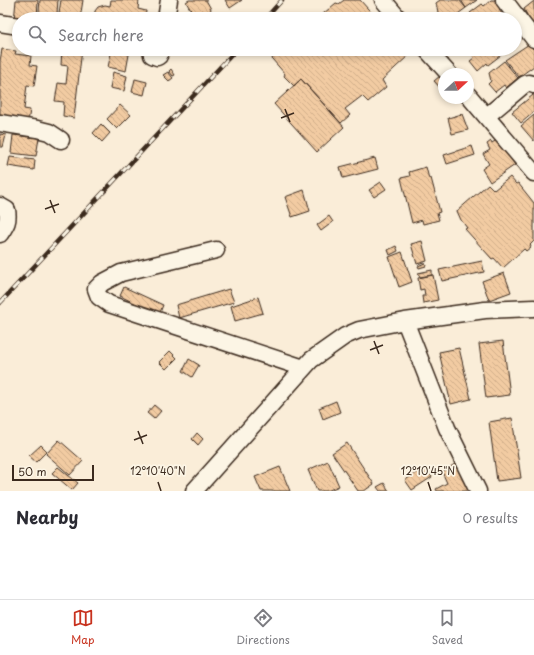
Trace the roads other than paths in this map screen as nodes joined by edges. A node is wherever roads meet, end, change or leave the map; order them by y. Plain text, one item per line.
1 (158, 0) edge
2 (169, 0) edge
3 (383, 0) edge
4 (504, 0) edge
5 (157, 12) edge
6 (167, 12) edge
7 (393, 12) edge
8 (513, 12) edge
9 (0, 23) edge
10 (522, 23) edge
11 (12, 25) edge
12 (534, 39) edge
13 (432, 56) edge
14 (443, 68) edge
15 (534, 84) edge
16 (474, 101) edge
17 (487, 116) junction
18 (0, 123) edge
19 (61, 140) dead end
20 (534, 173) edge
21 (0, 206) edge
22 (0, 234) edge
23 (216, 250) dead end
24 (534, 308) edge
25 (405, 321) junction
26 (304, 368) junction
27 (194, 491) edge
28 (478, 491) edge

1 - 5 street
2 - 6 street
3 - 7 street
4 - 8 street
9 - 11 street
10 - 12 street
13 - 14 street
15 - 17 street
16 - 17 street
17 - 20 street
18 - 19 street
21 - 22 street
23 - 26 street
24 - 25 street
25 - 26 street
25 - 28 street
26 - 27 street

